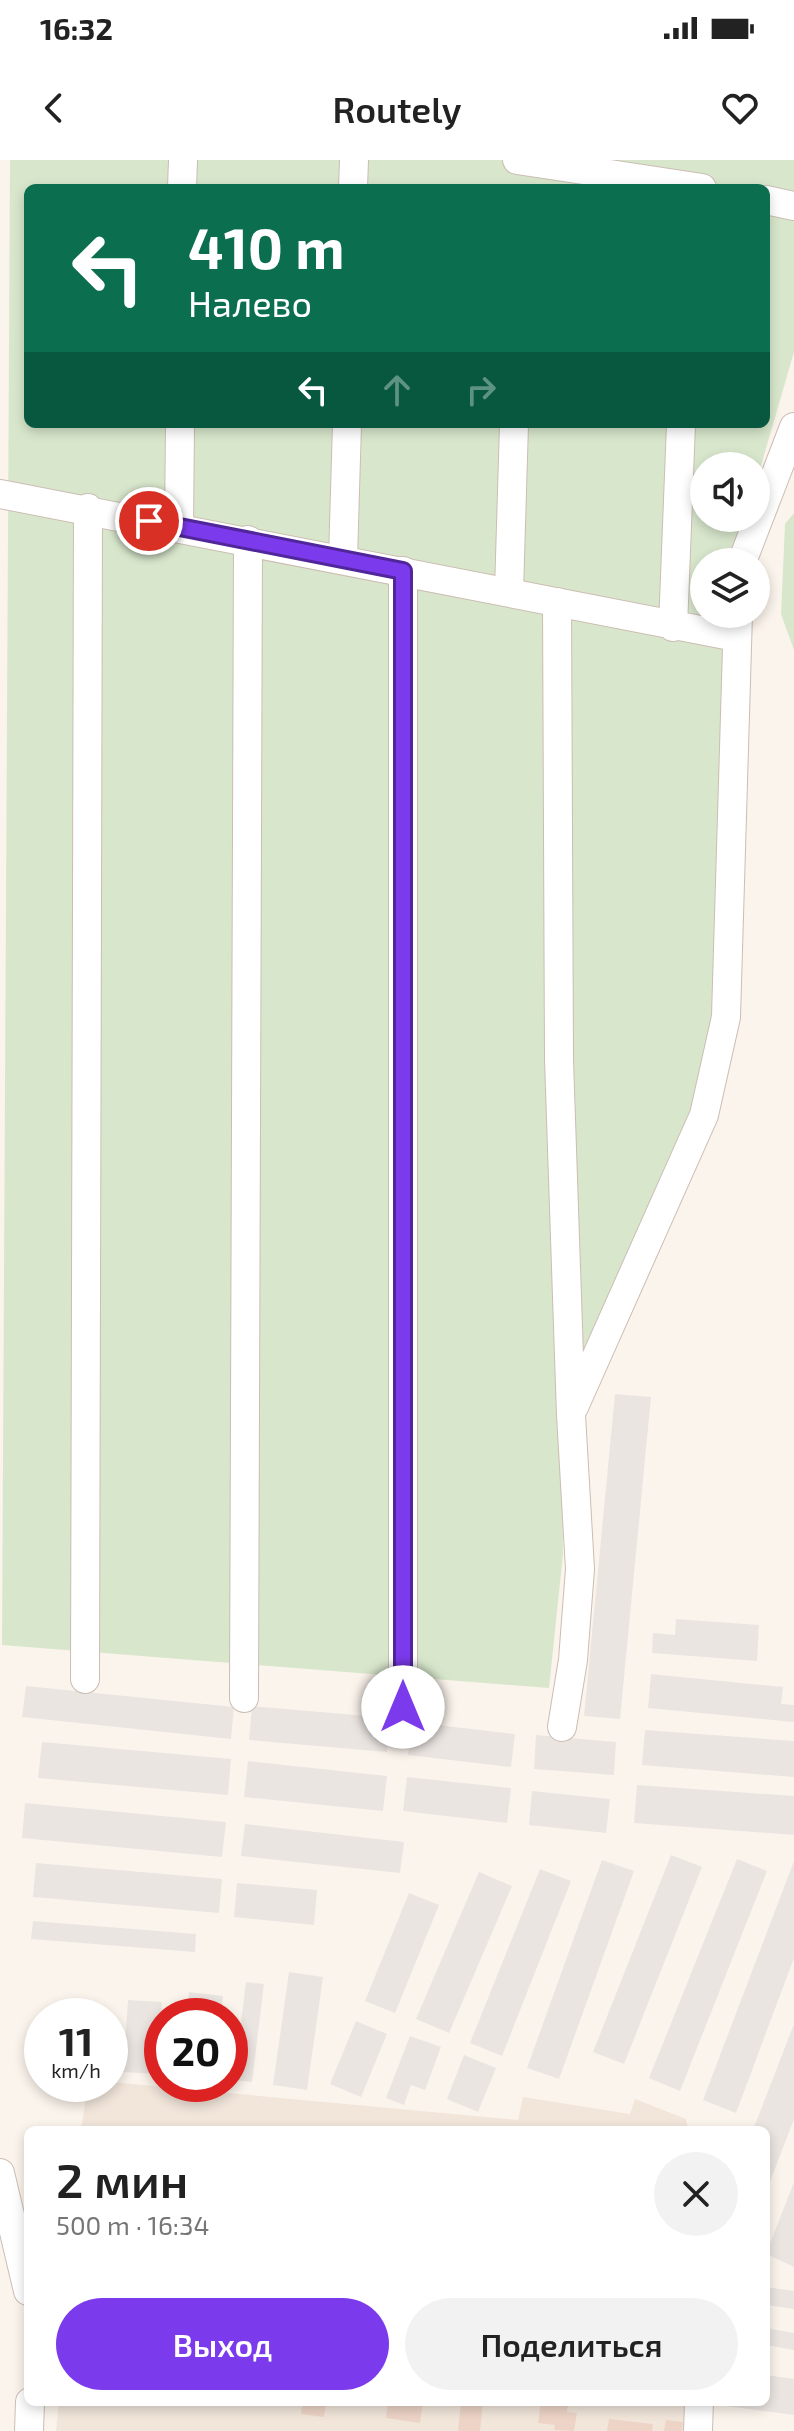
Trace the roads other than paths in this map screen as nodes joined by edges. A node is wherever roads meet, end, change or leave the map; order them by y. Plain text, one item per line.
1 (183, 160) edge
2 (354, 160) edge
3 (519, 160) edge
4 (182, 184) edge
5 (353, 184) edge
6 (520, 184) edge
7 (675, 184) edge
8 (770, 201) edge
9 (794, 206) edge
10 (794, 427) edge
11 (180, 428) edge
12 (347, 428) edge
13 (514, 428) edge
14 (681, 428) edge
15 (0, 494) edge
16 (88, 508) junction
17 (179, 527) junction
18 (248, 540) junction
19 (747, 548) edge
20 (343, 559) junction
21 (403, 571) junction
22 (509, 592) junction
23 (557, 602) junction
24 (673, 627) junction
25 (690, 627) edge
26 (737, 628) edge
27 (571, 1415) junction
28 (85, 1679) dead end
29 (244, 1698) dead end
30 (403, 1707) dead end
31 (562, 1727) dead end
32 (0, 2173) edge
33 (24, 2274) edge
34 (30, 2406) edge
35 (699, 2406) edge
36 (29, 2431) edge
37 (698, 2431) edge

1 - 4 street
2 - 5 street
3 - 6 street
3 - 7 street
8 - 9 street
10 - 19 street
11 - 17 street
12 - 20 street
13 - 22 street
14 - 24 street
15 - 16 street
16 - 17 street
16 - 28 street
17 - 18 street
18 - 20 street
18 - 29 street
20 - 21 street
21 - 22 street
21 - 30 street
22 - 23 street
23 - 24 street
23 - 27 street
24 - 25 street
26 - 27 street
27 - 31 street
32 - 33 street
34 - 36 street
35 - 37 street

